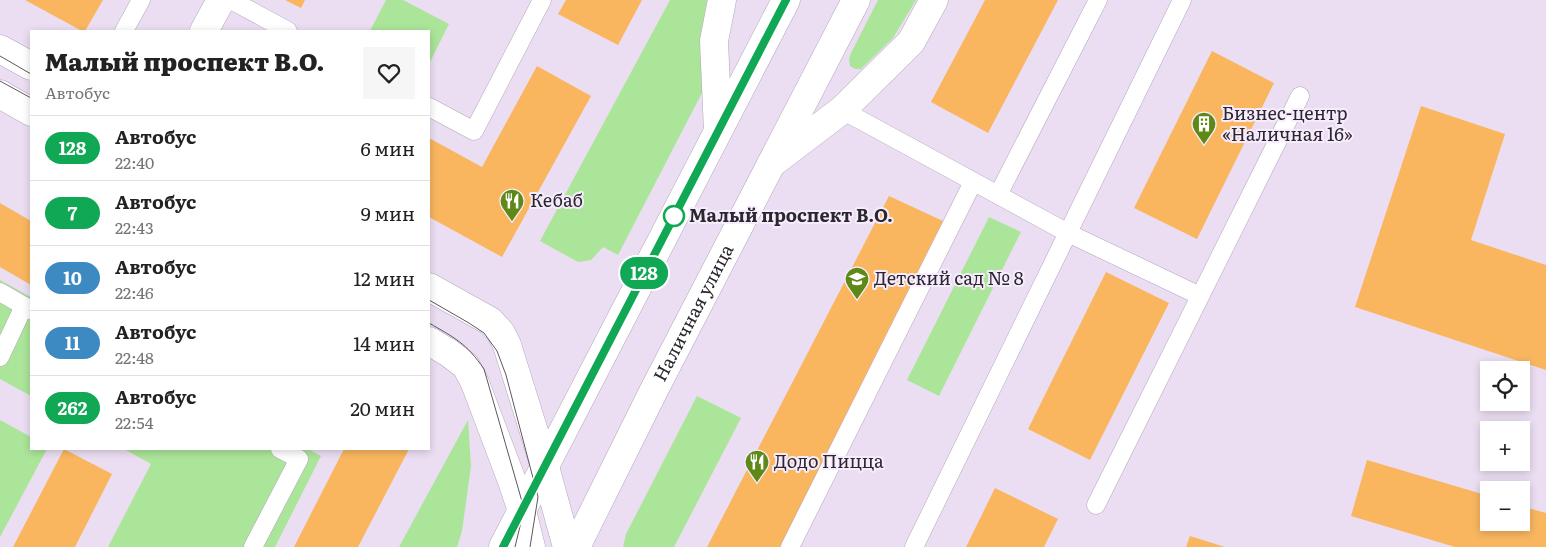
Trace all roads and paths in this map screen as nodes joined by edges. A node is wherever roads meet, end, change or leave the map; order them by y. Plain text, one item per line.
1 (140, 0) edge
2 (221, 0) edge
3 (231, 0) edge
4 (542, 0) edge
5 (722, 0) edge
6 (786, 0) edge
7 (856, 0) edge
8 (934, 0) edge
9 (1098, 0) edge
10 (1182, 0) edge
11 (125, 30) edge
12 (205, 30) edge
13 (286, 30) edge
14 (0, 49) edge
15 (30, 65) edge
16 (0, 94) edge
17 (1300, 96) dead end
18 (430, 108) edge
19 (842, 110) junction
20 (30, 111) edge
21 (718, 131) junction
22 (771, 164) junction
23 (973, 182) junction
24 (998, 195) junction
25 (1068, 232) junction
26 (430, 288) edge
27 (0, 292) edge
28 (1200, 296) junction
29 (28, 308) edge
30 (430, 342) edge
31 (0, 357) edge
32 (282, 450) edge
33 (545, 467) junction
34 (1096, 505) dead end
35 (522, 511) junction
36 (253, 547) edge
37 (503, 547) edge
38 (531, 547) edge
39 (567, 547) edge
40 (576, 547) edge
41 (790, 547) edge
42 (914, 547) edge

1 - 11 lane
2 - 12 main road
3 - 13 lane
4 - 18 lane
5 - 21 main road
6 - 21 main road
7 - 22 main road, Наличная улица
8 - 19 main road
9 - 24 lane
10 - 25 lane
14 - 15 main road
16 - 20 main road
17 - 28 lane
19 - 22 main road
19 - 23 lane
21 - 33 main road
22 - 40 main road, Наличная улица
23 - 24 lane
23 - 41 lane
24 - 25 lane
25 - 28 lane
25 - 42 lane
26 - 33 main road
27 - 29 lane
28 - 34 lane
29 - 31 lane
30 - 35 main road
32 - 36 lane
33 - 35 main road
33 - 39 main road
35 - 37 main road
35 - 38 main road

